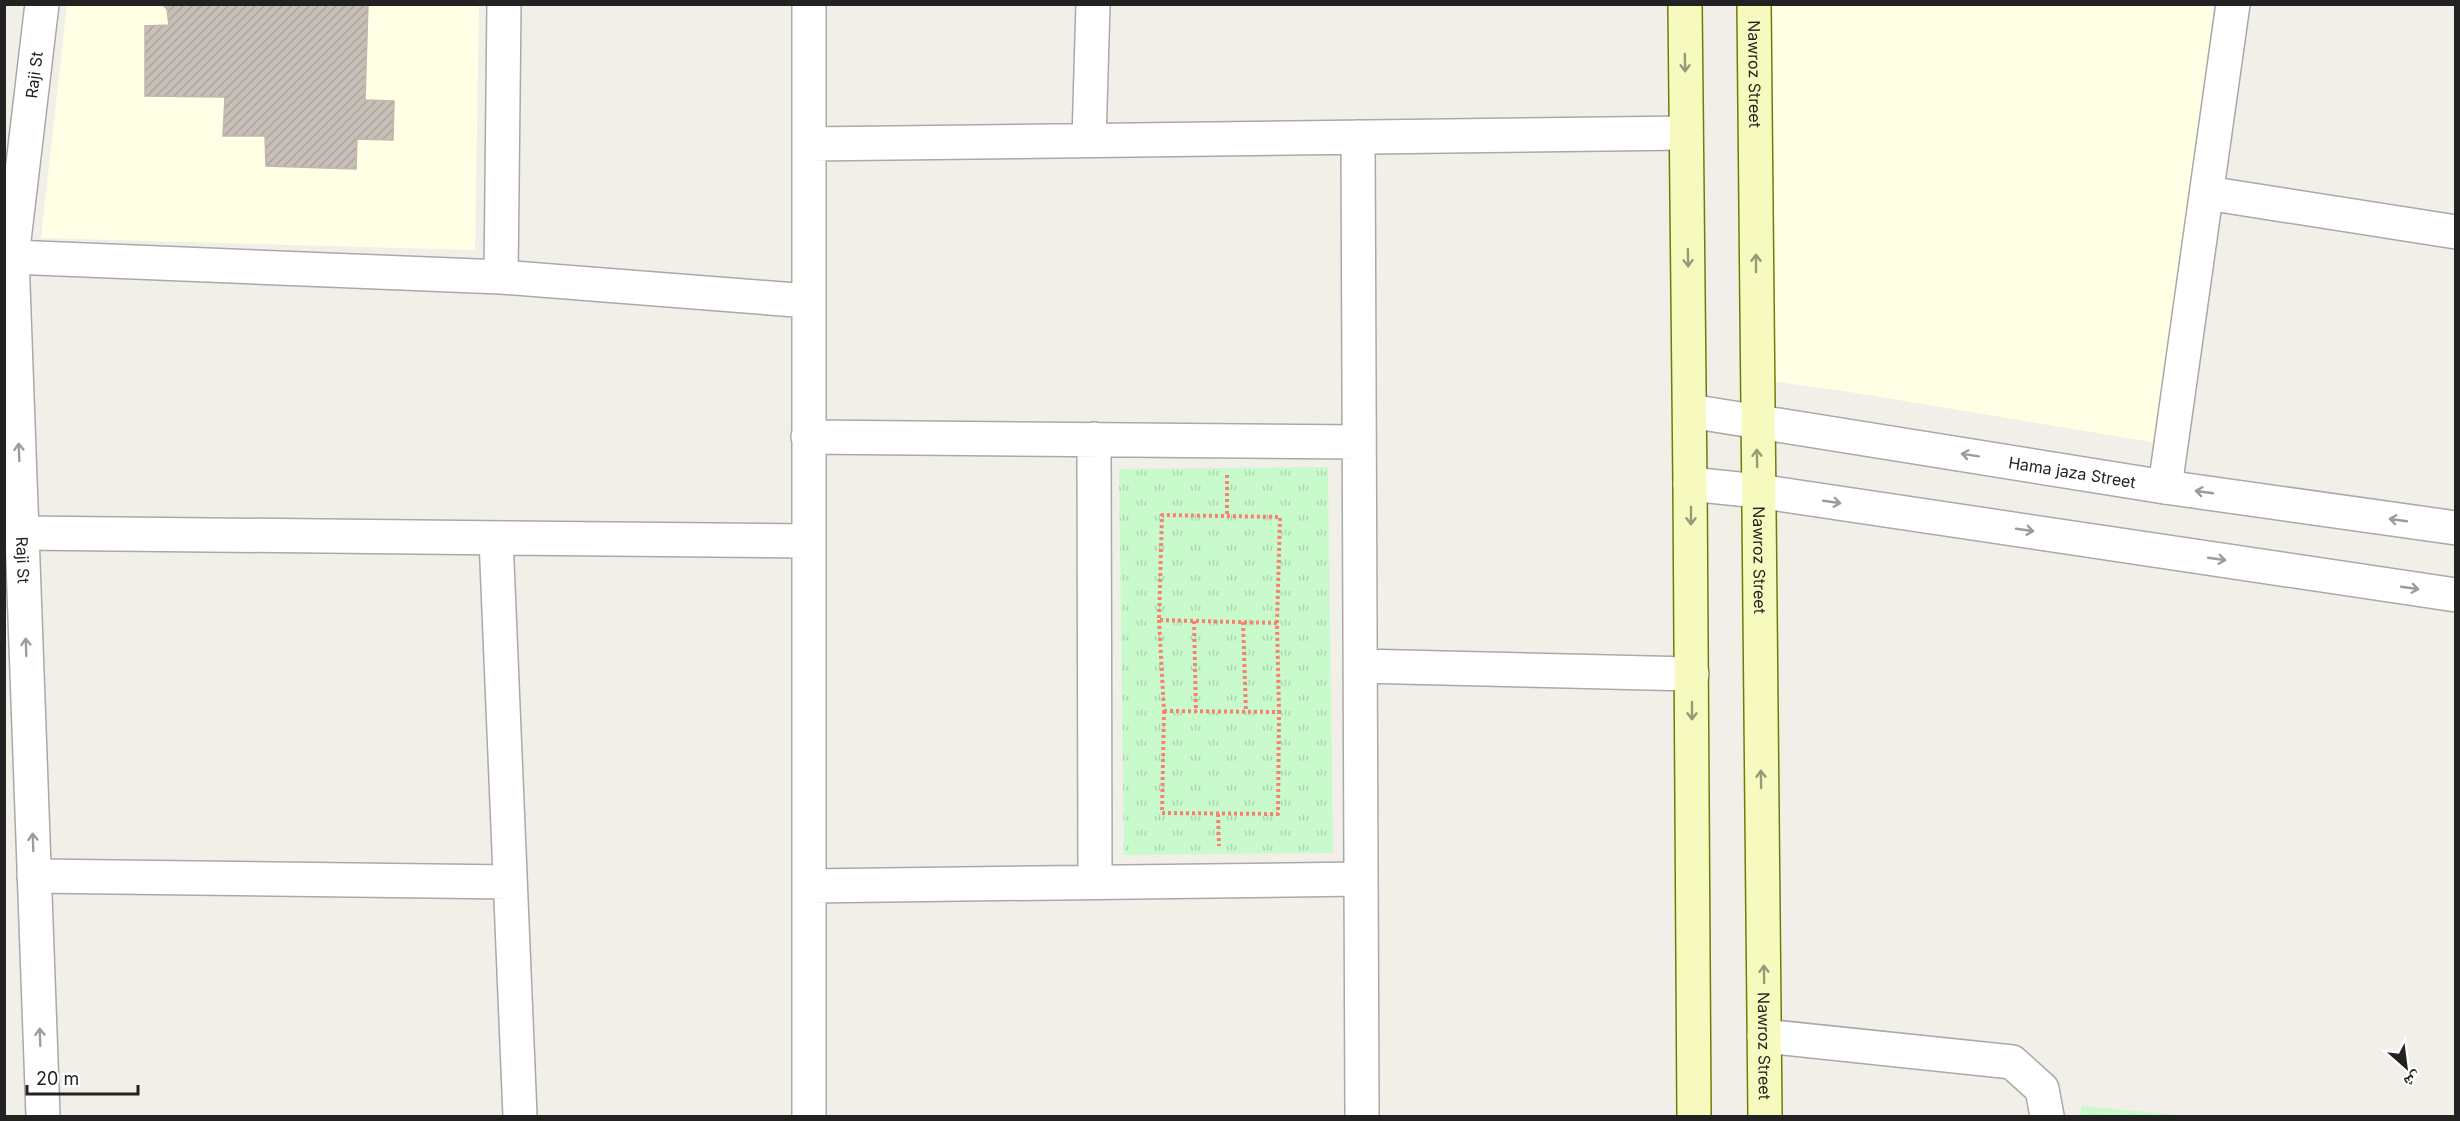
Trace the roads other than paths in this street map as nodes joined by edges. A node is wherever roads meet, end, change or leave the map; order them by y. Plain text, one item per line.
1 (42, 4) edge
2 (504, 4) edge
3 (808, 4) edge
4 (1093, 4) edge
5 (1685, 4) edge
6 (1754, 4) edge
7 (2233, 4) edge
8 (1686, 133) junction
9 (1358, 137) junction
10 (1089, 141) junction
11 (808, 144) junction
12 (2207, 193) junction
13 (2456, 232) edge
14 (12, 258) junction
15 (501, 277) junction
16 (808, 302) junction
17 (1690, 411) junction
18 (1757, 421) junction
19 (808, 437) junction
20 (1094, 439) junction
21 (1359, 442) junction
22 (1690, 484) junction
23 (2165, 487) junction
24 (1758, 490) junction
25 (2456, 528) edge
26 (22, 533) junction
27 (496, 538) junction
28 (808, 541) junction
29 (2456, 595) edge
30 (1360, 666) junction
31 (1692, 674) junction
32 (34, 876) junction
33 (1361, 879) junction
34 (510, 882) junction
35 (1095, 882) junction
36 (809, 886) junction
37 (1764, 1036) junction
38 (43, 1116) edge
39 (520, 1116) edge
40 (809, 1116) edge
41 (1362, 1116) edge
42 (1694, 1116) edge
43 (1765, 1116) edge
44 (2048, 1116) edge

1 - 14 street, Raji St
2 - 15 street
3 - 11 street
4 - 10 street
5 -> 8 main road
18 -> 6 main road, Nawroz Street
7 - 12 street
8 - 9 street
8 -> 17 main road
9 - 10 street
9 - 21 street
10 - 11 street
11 - 16 street
12 - 13 street
12 - 23 street
14 - 15 street
26 -> 14 street, Raji St
15 - 16 street
16 - 19 street
17 - 18 street, Hama jaza Street
17 - 22 main road
23 -> 18 street, Hama jaza Street
24 -> 18 main road, Nawroz Street
19 - 20 street
19 - 28 street
20 - 21 street
20 - 35 street
21 - 30 street
22 - 24 street
22 -> 31 main road
25 -> 23 street, Hama jaza Street
24 -> 29 street
37 -> 24 main road, Nawroz Street
26 - 27 street
32 -> 26 street, Raji St
27 - 28 street
27 - 34 street
28 - 36 street
30 - 31 street
30 - 33 street
31 -> 42 main road
32 - 34 street
38 -> 32 street, Raji St
33 - 35 street
33 - 41 street
34 - 39 street
35 - 36 street
36 - 40 street
37 - 43 main road, Nawroz Street
37 - 44 street

